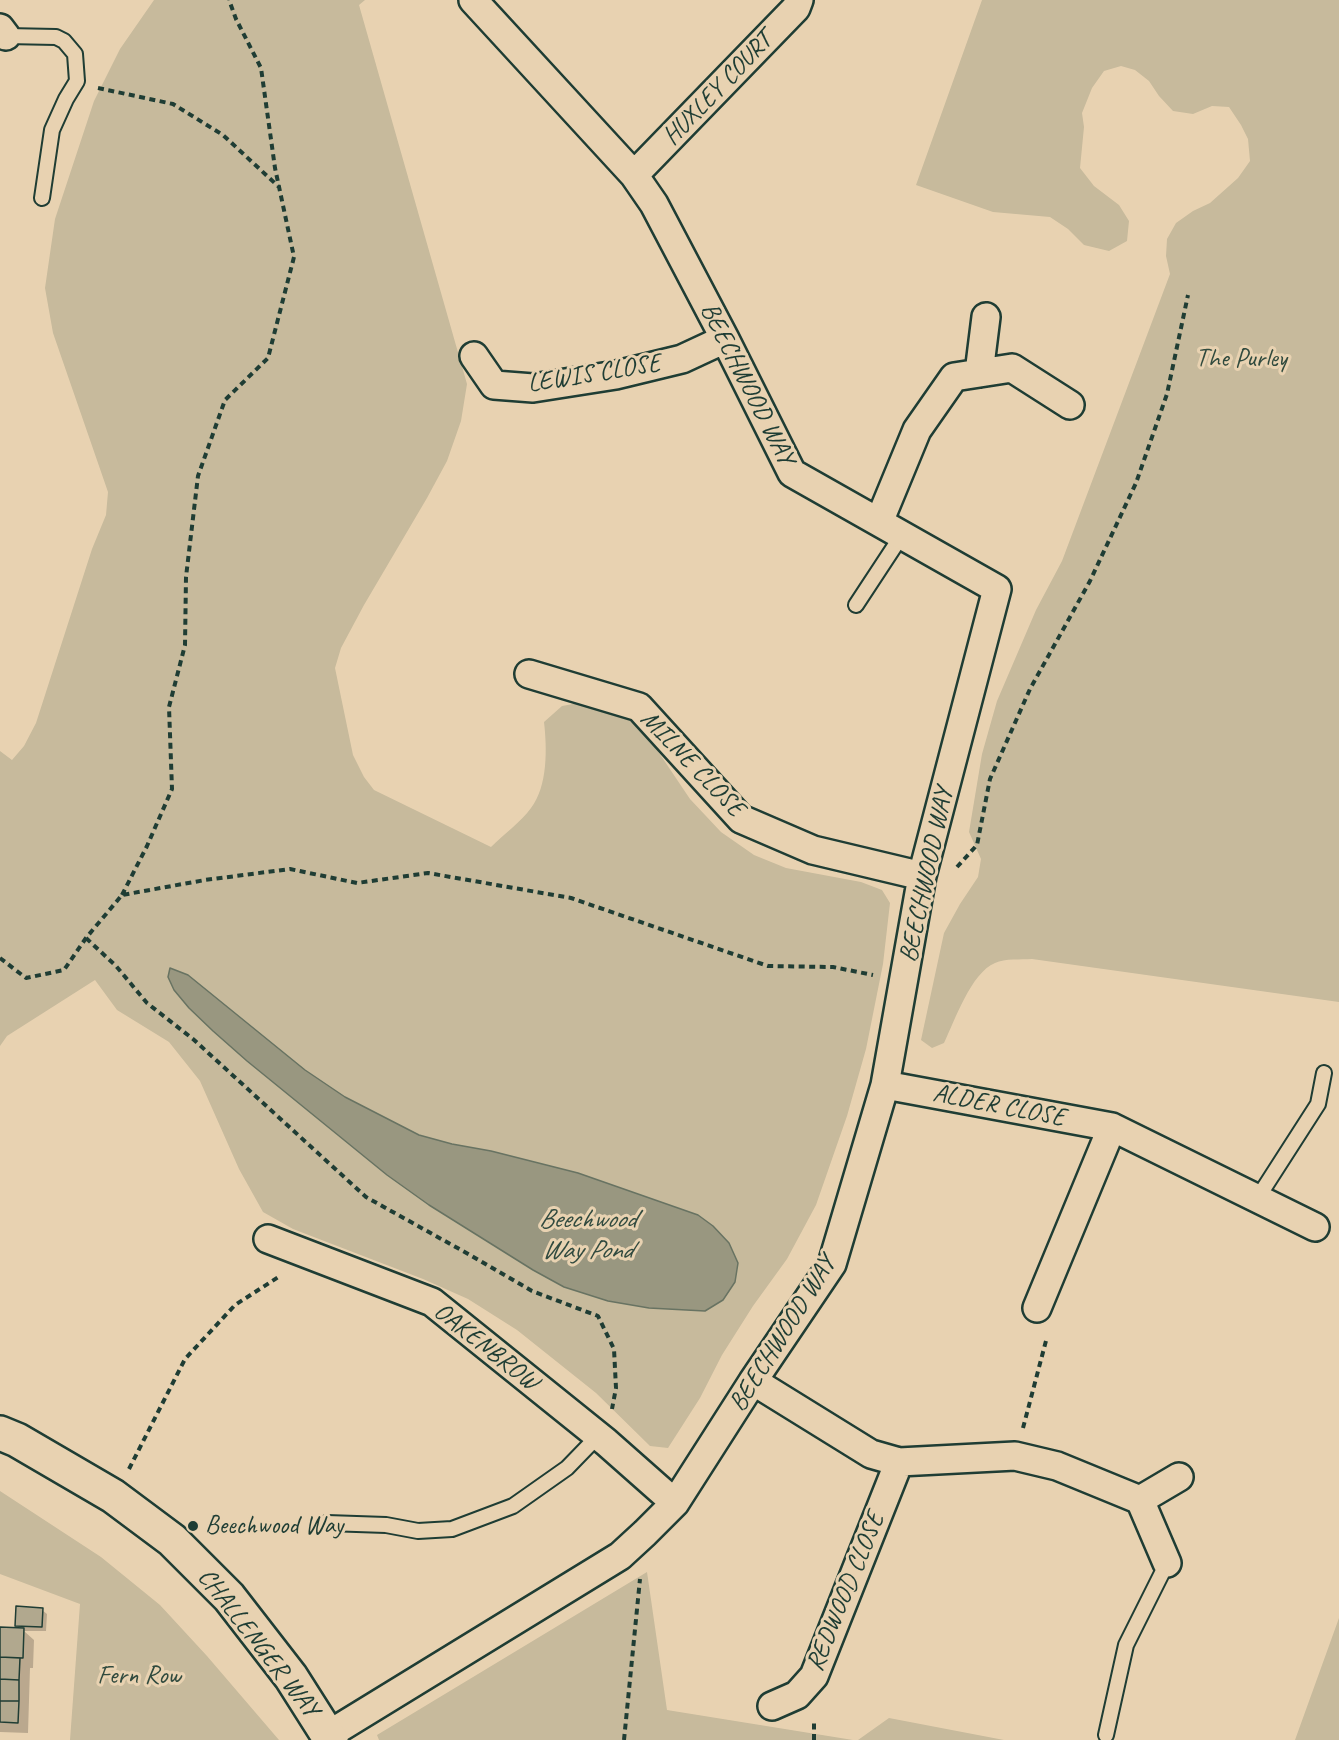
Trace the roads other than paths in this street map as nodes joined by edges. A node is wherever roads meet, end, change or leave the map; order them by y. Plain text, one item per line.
1 (473, 0) edge
2 (799, 0) edge
3 (3, 32) edge
4 (634, 176) junction
5 (42, 198) dead end
6 (986, 317) dead end
7 (725, 339) junction
8 (474, 356) dead end
9 (979, 373) junction
10 (1070, 405) dead end
11 (879, 522) junction
12 (902, 536) junction
13 (856, 605) dead end
14 (529, 674) dead end
15 (922, 876) junction
16 (1324, 1073) dead end
17 (885, 1085) junction
18 (1112, 1127) junction
19 (1257, 1198) junction
20 (1315, 1227) dead end
21 (268, 1239) dead end
22 (1037, 1308) road end
23 (753, 1381) junction
24 (0, 1433) edge
25 (602, 1439) junction
26 (899, 1462) junction
27 (1179, 1477) dead end
28 (1140, 1500) junction
29 (675, 1503) junction
30 (327, 1523) dead end
31 (1167, 1563) joint
32 (772, 1706) dead end
33 (1106, 1735) dead end
34 (329, 1737) edge

1 - 4 street, BEECHWOOD WAY
2 - 4 street, HUXLEY COURT
3 - 5 lane
4 - 7 street, BEECHWOOD WAY
6 - 9 street
7 - 8 street, LEWIS CLOSE
7 - 11 street, BEECHWOOD WAY
9 - 10 street
9 - 11 street
11 - 12 street, BEECHWOOD WAY
12 - 13 lane
12 - 15 street, BEECHWOOD WAY
14 - 15 street, MILNE CLOSE
15 - 17 street, BEECHWOOD WAY
16 - 19 lane
17 - 18 street, ALDER CLOSE
17 - 23 street, BEECHWOOD WAY
18 - 19 street, ALDER CLOSE
18 - 22 street
19 - 20 street, ALDER CLOSE
21 - 25 street, OAKENBROW
23 - 26 street
23 - 29 street, BEECHWOOD WAY
24 - 34 street, CHALLENGER WAY
25 - 29 street, OAKENBROW
25 - 30 lane
26 - 28 street
26 - 32 street, REDWOOD CLOSE
27 - 28 street
28 - 31 street
29 - 34 street, BEECHWOOD WAY
31 - 33 lane

